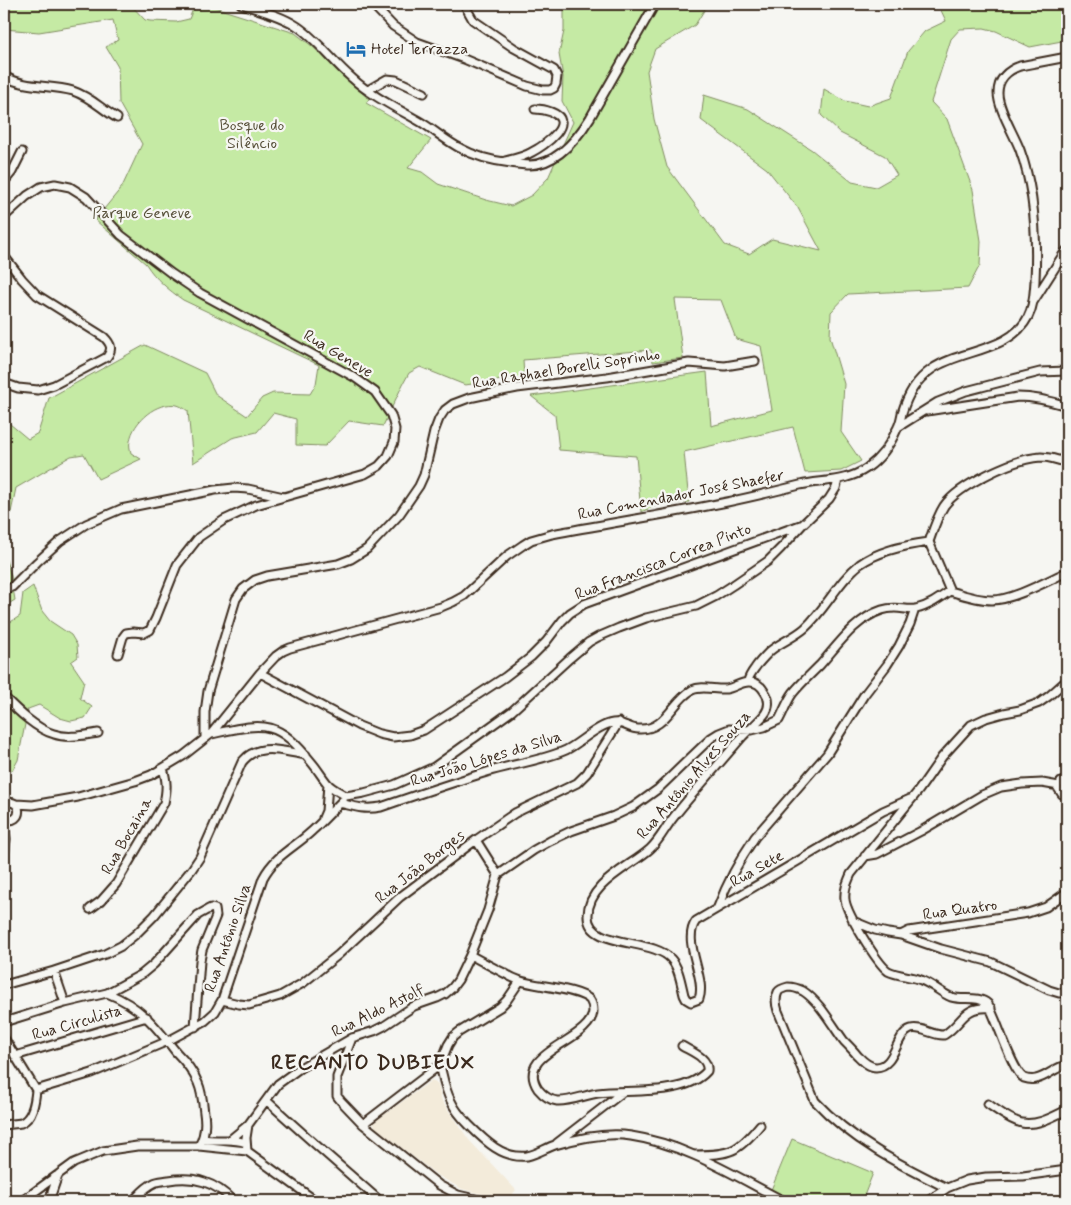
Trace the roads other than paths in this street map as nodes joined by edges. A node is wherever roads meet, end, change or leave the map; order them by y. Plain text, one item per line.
1 (241, 4) edge
2 (372, 4) edge
3 (464, 4) edge
4 (655, 4) edge
5 (1067, 57) edge
6 (4, 76) edge
7 (368, 90) junction
8 (424, 93) dead end
9 (535, 108) dead end
10 (117, 118) dead end
11 (22, 152) dead end
12 (502, 162) junction
13 (4, 182) edge
14 (4, 217) edge
15 (1067, 250) edge
16 (4, 256) edge
17 (1033, 302) junction
18 (755, 361) dead end
19 (1067, 371) edge
20 (4, 383) edge
21 (1067, 406) edge
22 (924, 412) junction
23 (898, 427) junction
24 (1067, 463) edge
25 (838, 480) junction
26 (284, 498) junction
27 (803, 524) junction
28 (929, 542) junction
29 (1067, 572) edge
30 (4, 588) edge
31 (950, 591) junction
32 (915, 609) junction
33 (118, 654) dead end
34 (260, 674) junction
35 (1067, 680) edge
36 (748, 681) junction
37 (4, 696) edge
38 (619, 722) junction
39 (748, 731) junction
40 (98, 733) dead end
41 (208, 737) junction
42 (306, 754) junction
43 (163, 768) junction
44 (1067, 780) edge
45 (328, 784) junction
46 (1058, 786) junction
47 (346, 796) junction
48 (1067, 796) edge
49 (910, 799) junction
50 (8, 802) edge
51 (340, 803) junction
52 (33, 805) junction
53 (18, 813) junction
54 (4, 819) edge
55 (13, 819) junction
56 (322, 820) junction
57 (6, 839) junction
58 (476, 840) junction
59 (865, 856) junction
60 (4, 858) edge
61 (498, 875) junction
62 (1067, 892) edge
63 (718, 907) junction
64 (90, 909) dead end
65 (853, 921) junction
66 (901, 935) junction
67 (470, 955) junction
68 (54, 971) junction
69 (520, 981) junction
70 (4, 985) edge
71 (107, 993) junction
72 (1067, 993) edge
73 (222, 1000) junction
74 (691, 1002) joint
75 (65, 1003) junction
76 (990, 1008) junction
77 (147, 1017) junction
78 (4, 1022) edge
79 (195, 1027) junction
80 (4, 1038) edge
81 (352, 1038) junction
82 (168, 1041) junction
83 (682, 1046) dead end
84 (15, 1056) junction
85 (440, 1065) junction
86 (1067, 1065) edge
87 (36, 1090) junction
88 (623, 1092) junction
89 (267, 1101) junction
90 (988, 1104) dead end
91 (1067, 1110) edge
92 (363, 1124) junction
93 (4, 1125) edge
94 (248, 1125) junction
95 (760, 1125) dead end
96 (204, 1139) junction
97 (231, 1139) junction
98 (555, 1145) junction
99 (199, 1146) junction
100 (247, 1147) junction
101 (692, 1154) junction
102 (1067, 1170) edge
103 (58, 1175) junction
104 (947, 1188) junction
105 (22, 1201) edge
106 (48, 1201) edge
107 (133, 1201) edge
108 (232, 1201) edge
109 (316, 1201) edge
110 (380, 1201) edge
111 (484, 1201) edge
112 (606, 1201) edge
113 (624, 1201) edge
114 (784, 1201) edge
115 (928, 1201) edge

1 - 7 street
2 - 3 street
4 - 12 street
5 - 17 street, Rua Comendador José Shaefer
6 - 10 street
7 - 8 street
7 - 12 street
9 - 12 street
11 - 13 street
14 - 26 street, Rua Geneve
15 - 17 street
16 - 20 street
17 - 23 street, Rua Comendador José Shaefer
18 - 41 street, Rua Raphael Borelli Soprinho
19 - 22 street
21 - 22 street
22 - 23 street
23 - 25 street, Rua Comendador José Shaefer
24 - 28 street
25 - 27 street
25 - 34 street, Rua Comendador José Shaefer
26 - 30 street
26 - 33 street, Rua Geneve
27 - 34 street, Rua Francisca Correa Pinto
27 - 47 street
28 - 31 street
28 - 36 street
29 - 31 street
31 - 32 street
32 - 39 street
32 - 63 street
34 - 41 street, Rua Comendador José Shaefer
35 - 49 street
36 - 38 street
36 - 39 street, Rua Antônio Alves Souza
37 - 40 street
38 - 51 street, Rua João Lópes da Silva
38 - 58 street, Rua João Borges
39 - 61 street
39 - 74 street, Rua Antônio Alves Souza
41 - 42 street
41 - 43 street, Rua Comendador José Shaefer
42 - 45 street
42 - 68 street
43 - 52 street, Rua Comendador José Shaefer
43 - 64 street, Rua Bocaina
44 - 46 street
45 - 47 street
45 - 56 street
46 - 48 street
46 - 59 street
47 - 51 street, Rua Antônio Silva
49 - 59 street
49 - 63 street, Rua Sete
50 - 52 street, Rua Comendador José Shaefer
50 - 53 street
51 - 56 street, Rua Antônio Silva
52 - 53 street, Rua Comendador José Shaefer
53 - 55 street
54 - 55 street
54 - 57 street
55 - 57 street
56 - 73 street, Rua Antônio Silva
57 - 60 street
58 - 61 street
58 - 73 street, Rua João Borges
59 - 65 street
61 - 67 street, Rua Aldo Astolf
62 - 66 street, Rua Quatro
63 - 74 street, Rua Sete
65 - 66 street, Rua Quatro
65 - 76 street
66 - 72 street
67 - 69 street
67 - 81 street, Rua Aldo Astolf
68 - 70 street
68 - 75 street
69 - 85 street
69 - 88 street
71 - 75 street
71 - 77 street
71 - 79 street
73 - 79 street, Rua Antônio Silva
75 - 78 street
76 - 86 street
76 - 104 street
77 - 82 street
77 - 84 street, Rua Circulista
79 - 82 street, Rua Antônio Silva
80 - 84 street
81 - 89 street, Rua Aldo Astolf
81 - 92 street
82 - 87 street, Rua Antônio Silva
82 - 96 street
83 - 88 street
84 - 87 street
85 - 92 street
85 - 98 street
87 - 93 street
88 - 98 street
89 - 94 street, Rua Aldo Astolf
89 - 110 street
90 - 91 street
92 - 111 street
94 - 97 street, Rua Aldo Astolf
94 - 100 street
95 - 101 street
96 - 97 street
96 - 99 street
97 - 100 street
98 - 101 street
99 - 100 street
99 - 103 street
100 - 109 street
101 - 114 street
102 - 104 street
103 - 105 street
103 - 106 street
104 - 115 street
107 - 108 street
112 - 113 street

